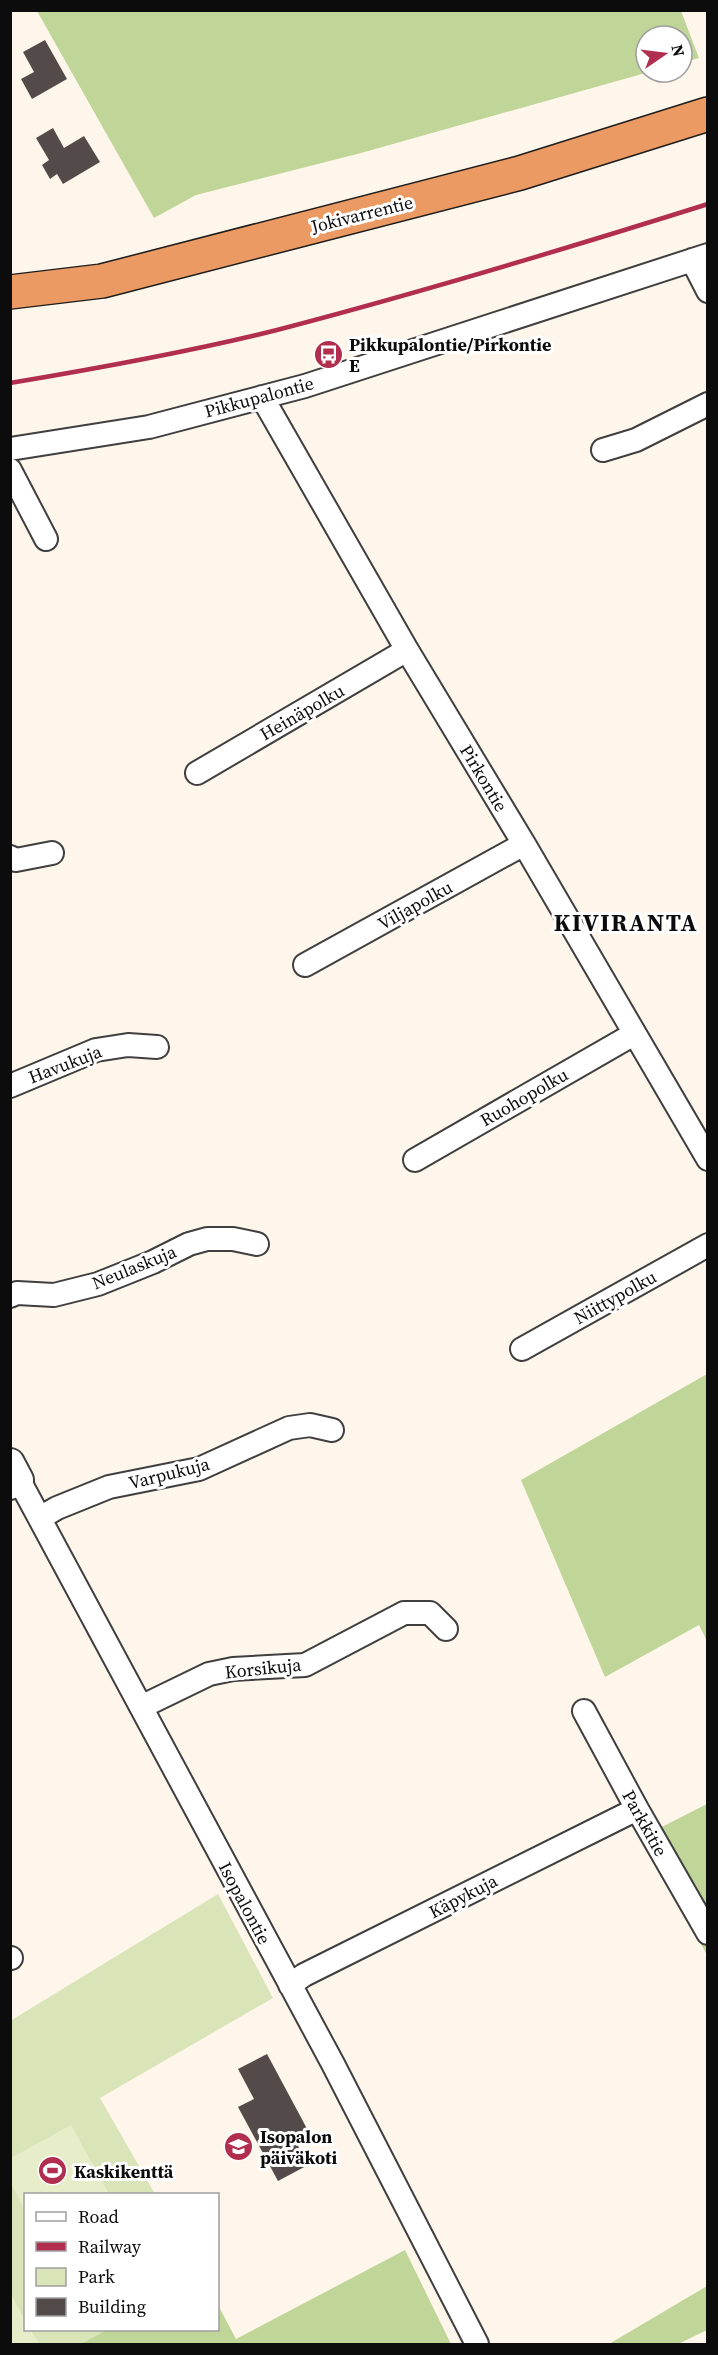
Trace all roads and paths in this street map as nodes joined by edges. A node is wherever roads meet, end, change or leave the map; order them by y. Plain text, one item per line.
1 (708, 114) edge
2 (700, 258) edge
3 (708, 291) edge
4 (10, 292) edge
5 (262, 397) junction
6 (708, 404) edge
7 (10, 449) edge
8 (603, 450) dead end
9 (10, 470) edge
10 (46, 539) dead end
11 (407, 650) junction
12 (197, 773) dead end
13 (524, 844) junction
14 (52, 853) dead end
15 (10, 857) edge
16 (305, 965) dead end
17 (634, 1035) junction
18 (157, 1047) dead end
19 (10, 1086) edge
20 (708, 1159) edge
21 (415, 1160) dead end
22 (256, 1244) dead end
23 (708, 1245) edge
24 (10, 1296) edge
25 (522, 1349) dead end
26 (332, 1430) dead end
27 (13, 1476) edge
28 (40, 1518) junction
29 (446, 1629) dead end
30 (141, 1707) junction
31 (584, 1711) dead end
32 (636, 1809) junction
33 (708, 1934) edge
34 (290, 1984) junction
35 (477, 2344) edge

1 - 4 highway, Jokivarrentie
2 - 3 street
2 - 5 street, Pikkupalontie
5 - 7 street, Pikkupalontie
5 - 11 street, Pirkontie
6 - 8 street
9 - 10 street
11 - 12 street, Heinäpolku
11 - 13 street, Pirkontie
13 - 16 street, Viljapolku
13 - 17 street, Pirkontie
14 - 15 street
17 - 20 street, Pirkontie
17 - 21 street, Ruohopolku
18 - 19 street, Havukuja
22 - 24 street, Neulaskuja
23 - 25 street, Niittypolku
26 - 28 street, Varpukuja
27 - 28 street, Isopalontie
28 - 30 street, Isopalontie
29 - 30 street, Korsikuja
30 - 34 street, Isopalontie
31 - 32 street, Parkkitie
32 - 33 street, Parkkitie
32 - 34 street, Käpykuja
34 - 35 street, Isopalontie

